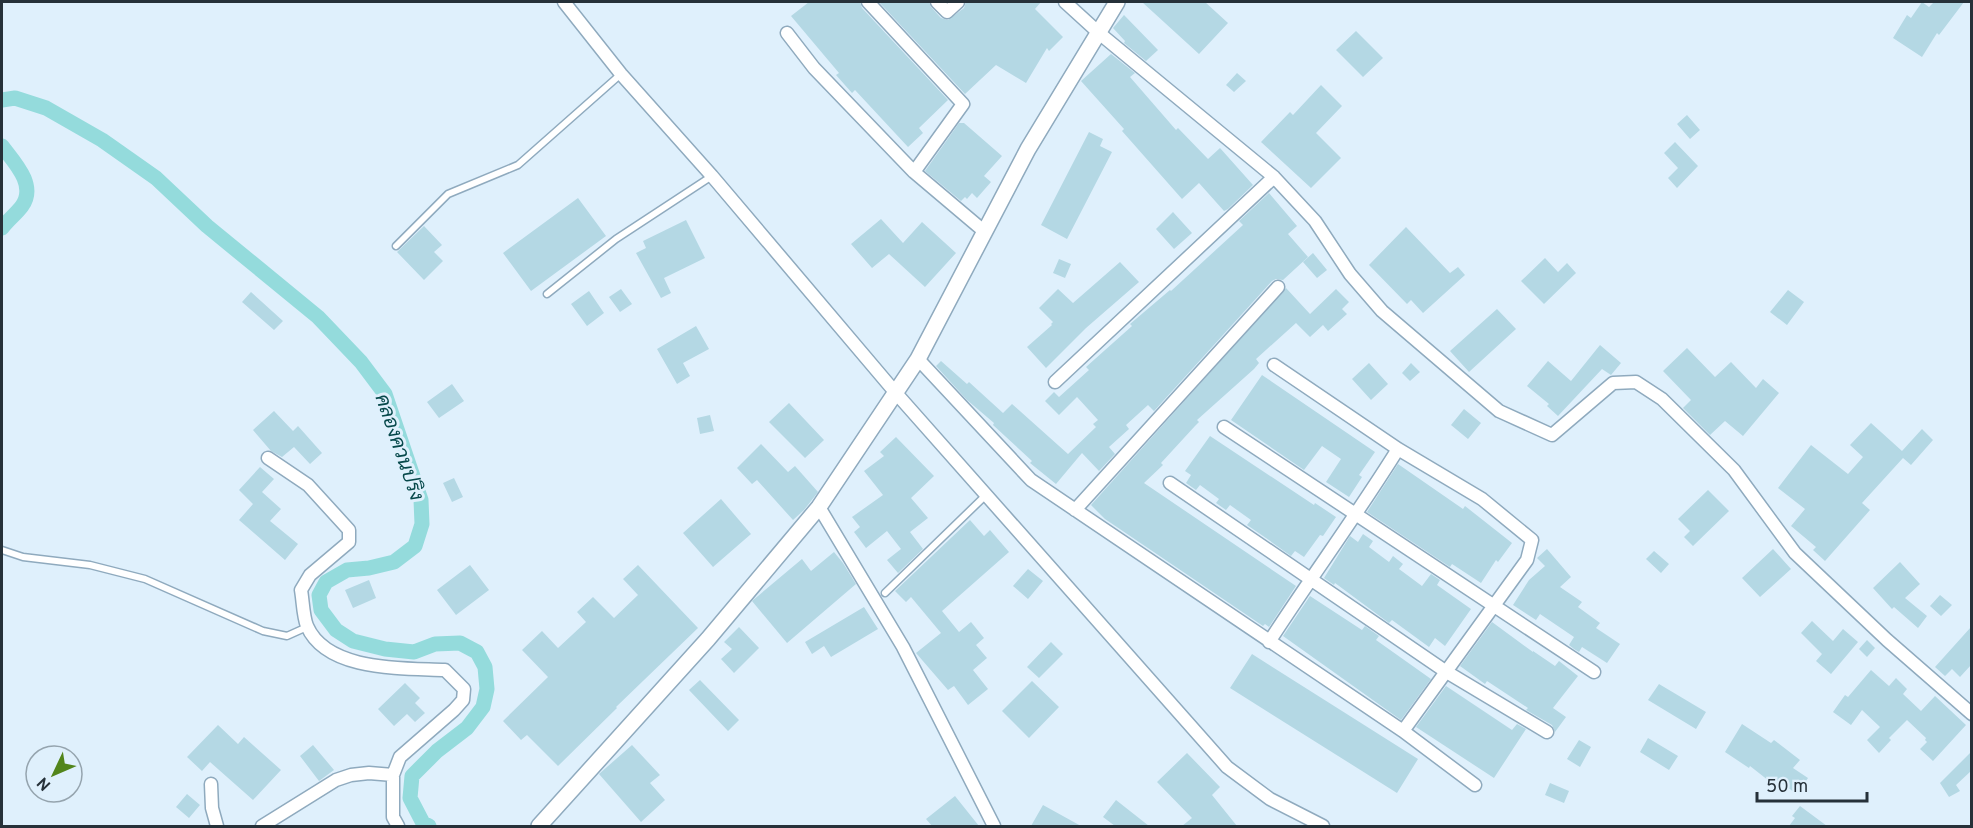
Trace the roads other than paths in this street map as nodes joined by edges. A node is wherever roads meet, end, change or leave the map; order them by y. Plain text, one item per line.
1 (564, 2) edge
2 (868, 2) edge
3 (937, 2) edge
4 (958, 2) edge
5 (1065, 2) edge
6 (1117, 2) edge
7 (787, 33) dead end
8 (1099, 33) junction
9 (621, 74) junction
10 (914, 172) junction
11 (712, 176) junction
12 (1275, 177) junction
13 (985, 232) junction
14 (396, 246) dead end
15 (1278, 287) dead end
16 (547, 294) dead end
17 (918, 359) junction
18 (1274, 365) dead end
19 (1055, 382) dead end
20 (895, 392) junction
21 (1224, 427) dead end
22 (1398, 449) junction
23 (268, 458) dead end
24 (1170, 483) dead end
25 (985, 496) junction
26 (819, 507) junction
27 (1075, 510) junction
28 (1357, 515) junction
29 (2, 550) edge
30 (1309, 580) junction
31 (885, 592) dead end
32 (1494, 606) junction
33 (308, 626) junction
34 (1269, 642) junction
35 (1445, 671) junction
36 (1594, 672) dead end
37 (1971, 714) edge
38 (1403, 731) junction
39 (1547, 732) dead end
40 (393, 775) junction
41 (211, 784) dead end
42 (1475, 785) dead end
43 (217, 826) edge
44 (262, 826) edge
45 (398, 826) edge
46 (539, 826) edge
47 (994, 826) edge
48 (1323, 826) edge

1 - 9 street
2 - 10 street
3 - 4 street
5 - 8 street
6 - 8 street
7 - 10 street
8 - 12 street
8 - 13 street
9 - 11 street
9 - 14 lane
10 - 13 street
11 - 16 lane
11 - 20 street
12 - 19 street
12 - 37 street
13 - 17 street
15 - 27 street
17 - 20 street
17 - 27 street
18 - 22 street
20 - 25 street
20 - 26 street
21 - 28 street
22 - 28 street
22 - 32 street
23 - 33 street
24 - 30 street
25 - 31 lane
25 - 48 street
26 - 46 street
26 - 47 street
27 - 34 street
28 - 30 street
28 - 32 street
29 - 33 lane
30 - 34 street
30 - 35 street
32 - 35 street
32 - 36 street
33 - 40 street
34 - 38 street
35 - 38 street
35 - 39 street
38 - 42 street
40 - 44 street
40 - 45 street
41 - 43 street

